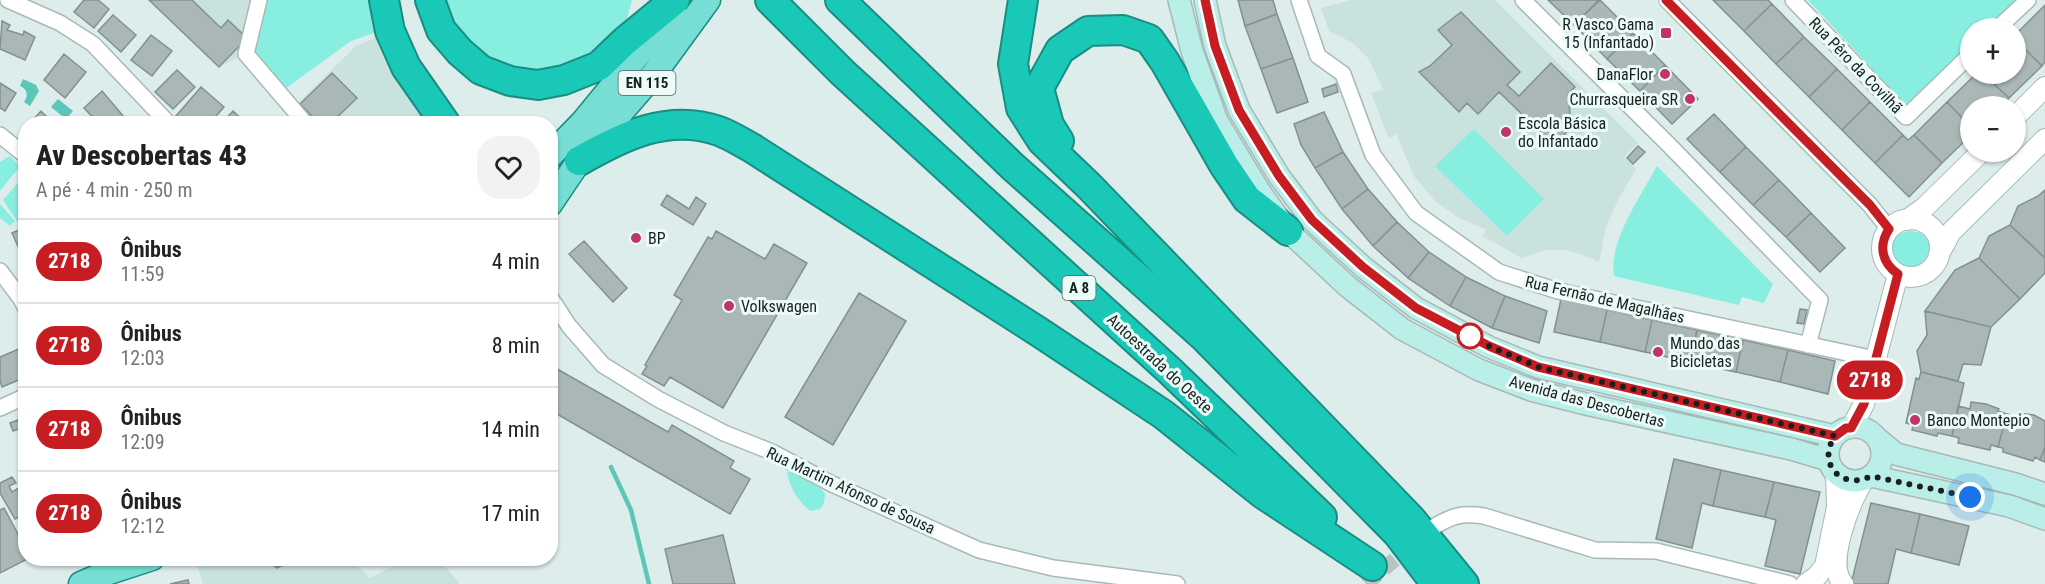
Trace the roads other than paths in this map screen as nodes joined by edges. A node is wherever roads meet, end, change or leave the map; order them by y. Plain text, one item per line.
1 (8, 0) edge
2 (259, 0) edge
3 (384, 0) edge
4 (430, 0) edge
5 (675, 0) edge
6 (683, 0) edge
7 (708, 0) edge
8 (840, 0) edge
9 (1023, 0) edge
10 (1179, 0) edge
11 (1205, 0) edge
12 (1299, 0) edge
13 (1523, 0) edge
14 (1666, 0) edge
15 (1793, 0) edge
16 (2028, 0) edge
17 (776, 7) edge
18 (2009, 18) edge
19 (1219, 58) junction
20 (1960, 65) edge
21 (1197, 66) junction
22 (2045, 87) edge
23 (2026, 106) edge
24 (161, 116) edge
25 (299, 116) edge
26 (440, 116) edge
27 (0, 135) edge
28 (2041, 147) edge
29 (558, 148) edge
30 (18, 150) edge
31 (579, 162) junction
32 (1971, 162) edge
33 (1089, 186) junction
34 (558, 192) edge
35 (1907, 220) junction
36 (1889, 229) junction
37 (1288, 231) junction
38 (1939, 254) junction
39 (0, 271) edge
40 (1898, 274) junction
41 (18, 295) edge
42 (558, 315) edge
43 (1808, 345) junction
44 (1875, 358) junction
45 (18, 400) edge
46 (0, 408) edge
47 (1858, 433) junction
48 (1832, 467) junction
49 (1867, 478) junction
50 (2045, 494) edge
51 (2045, 519) edge
52 (1435, 526) dead end
53 (127, 566) edge
54 (1379, 575) edge
55 (81, 584) edge
56 (1177, 584) edge
57 (1436, 584) edge
58 (1464, 584) edge
59 (1790, 584) edge
60 (1806, 584) edge
61 (1843, 584) edge

1 - 24 street
2 - 25 street
3 - 26 highway
4 - 5 highway
6 - 29 main road, EN 115
7 - 31 main road, EN 115
8 - 57 highway
9 - 33 highway
10 - 21 main road, Avenida das Descobertas
11 - 19 main road, Avenida das Descobertas
12 - 43 street, Rua Fernão de Magalhães
13 - 43 street
14 - 36 street
15 - 20 street, Rua Pêro da Covilhã
16 - 18 street
17 - 54 highway, Autoestrada do Oeste / A 8
19 - 21 main road
19 - 47 main road, Avenida das Descobertas
21 - 37 main road, Avenida das Descobertas
22 - 23 street
27 - 30 street
28 - 38 street
31 - 34 main road, EN 115
31 - 54 highway
32 - 35 street
33 - 37 highway
33 - 58 highway
35 - 36 street
35 - 38 street
36 - 40 street
37 - 48 main road, Avenida das Descobertas
38 - 40 street
39 - 41 street
40 - 44 street
42 - 56 street, Rua Martim Afonso de Sousa
43 - 44 street, Rua Fernão de Magalhães
44 - 47 street
45 - 46 street
47 - 48 main road
47 - 49 main road
47 - 50 main road, Avenida das Descobertas
48 - 49 main road
48 - 60 street
49 - 51 main road
49 - 61 street
52 - 59 street
53 - 55 main road

